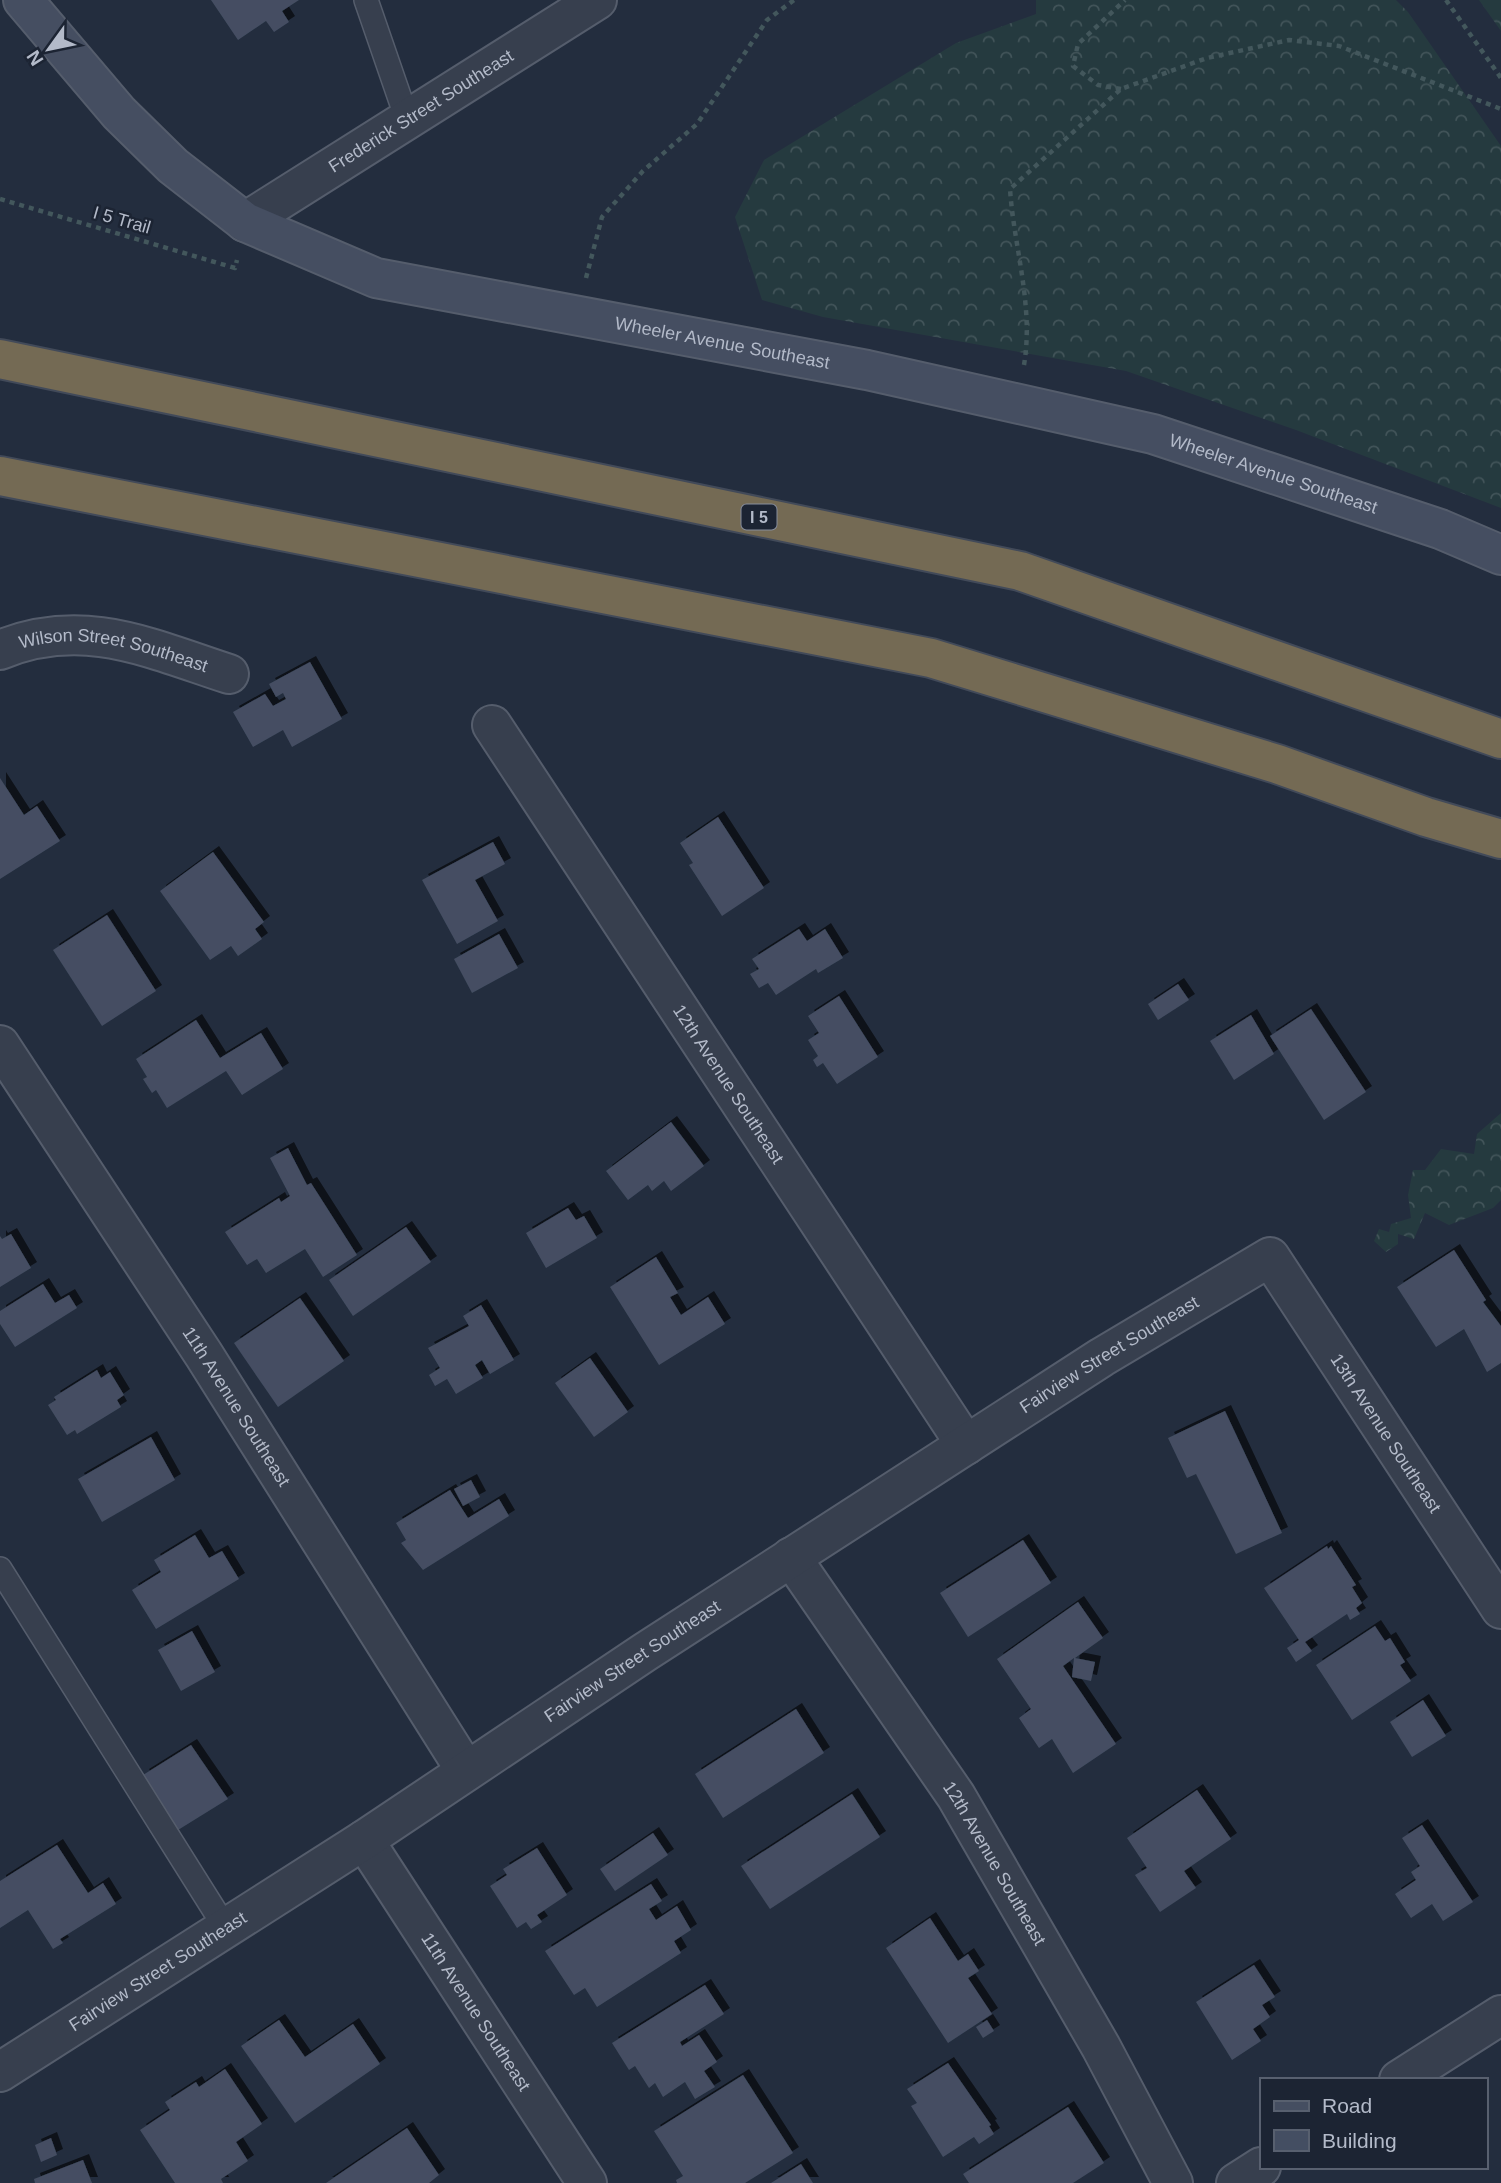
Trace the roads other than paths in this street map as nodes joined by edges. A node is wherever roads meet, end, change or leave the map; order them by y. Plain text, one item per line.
1 (366, 0) edge
2 (597, 0) edge
3 (33, 3) edge
4 (407, 119) junction
5 (245, 222) junction
6 (0, 359) edge
7 (0, 476) edge
8 (1501, 555) edge
9 (0, 650) edge
10 (229, 674) dead end
11 (492, 725) dead end
12 (1501, 739) edge
13 (1501, 839) edge
14 (0, 1045) edge
15 (1270, 1256) joint
16 (966, 1445) junction
17 (791, 1558) junction
18 (0, 1569) edge
19 (1501, 1609) edge
20 (466, 1771) junction
21 (364, 1840) junction
22 (225, 1927) junction
23 (1501, 2015) edge
24 (0, 2072) edge
25 (1402, 2078) edge
26 (587, 2183) edge
27 (1173, 2183) edge

1 - 4 lane
2 - 4 street, Frederick Street Southeast
3 - 5 street, Wheeler Avenue Southeast
4 - 5 street, Frederick Street Southeast
5 - 8 street, Wheeler Avenue Southeast
6 - 12 highway, I 5
7 - 13 highway
9 - 10 street, Wilson Street Southeast
11 - 16 street, 12th Avenue Southeast
14 - 20 street, 11th Avenue Southeast
15 - 16 street, Fairview Street Southeast
15 - 19 street, 13th Avenue Southeast
16 - 17 street, Fairview Street Southeast
17 - 20 street, Fairview Street Southeast
17 - 27 street, 12th Avenue Southeast
18 - 22 lane
20 - 21 street, Fairview Street Southeast
21 - 22 street, Fairview Street Southeast
21 - 26 street, 11th Avenue Southeast
22 - 24 street, Fairview Street Southeast
23 - 25 street

